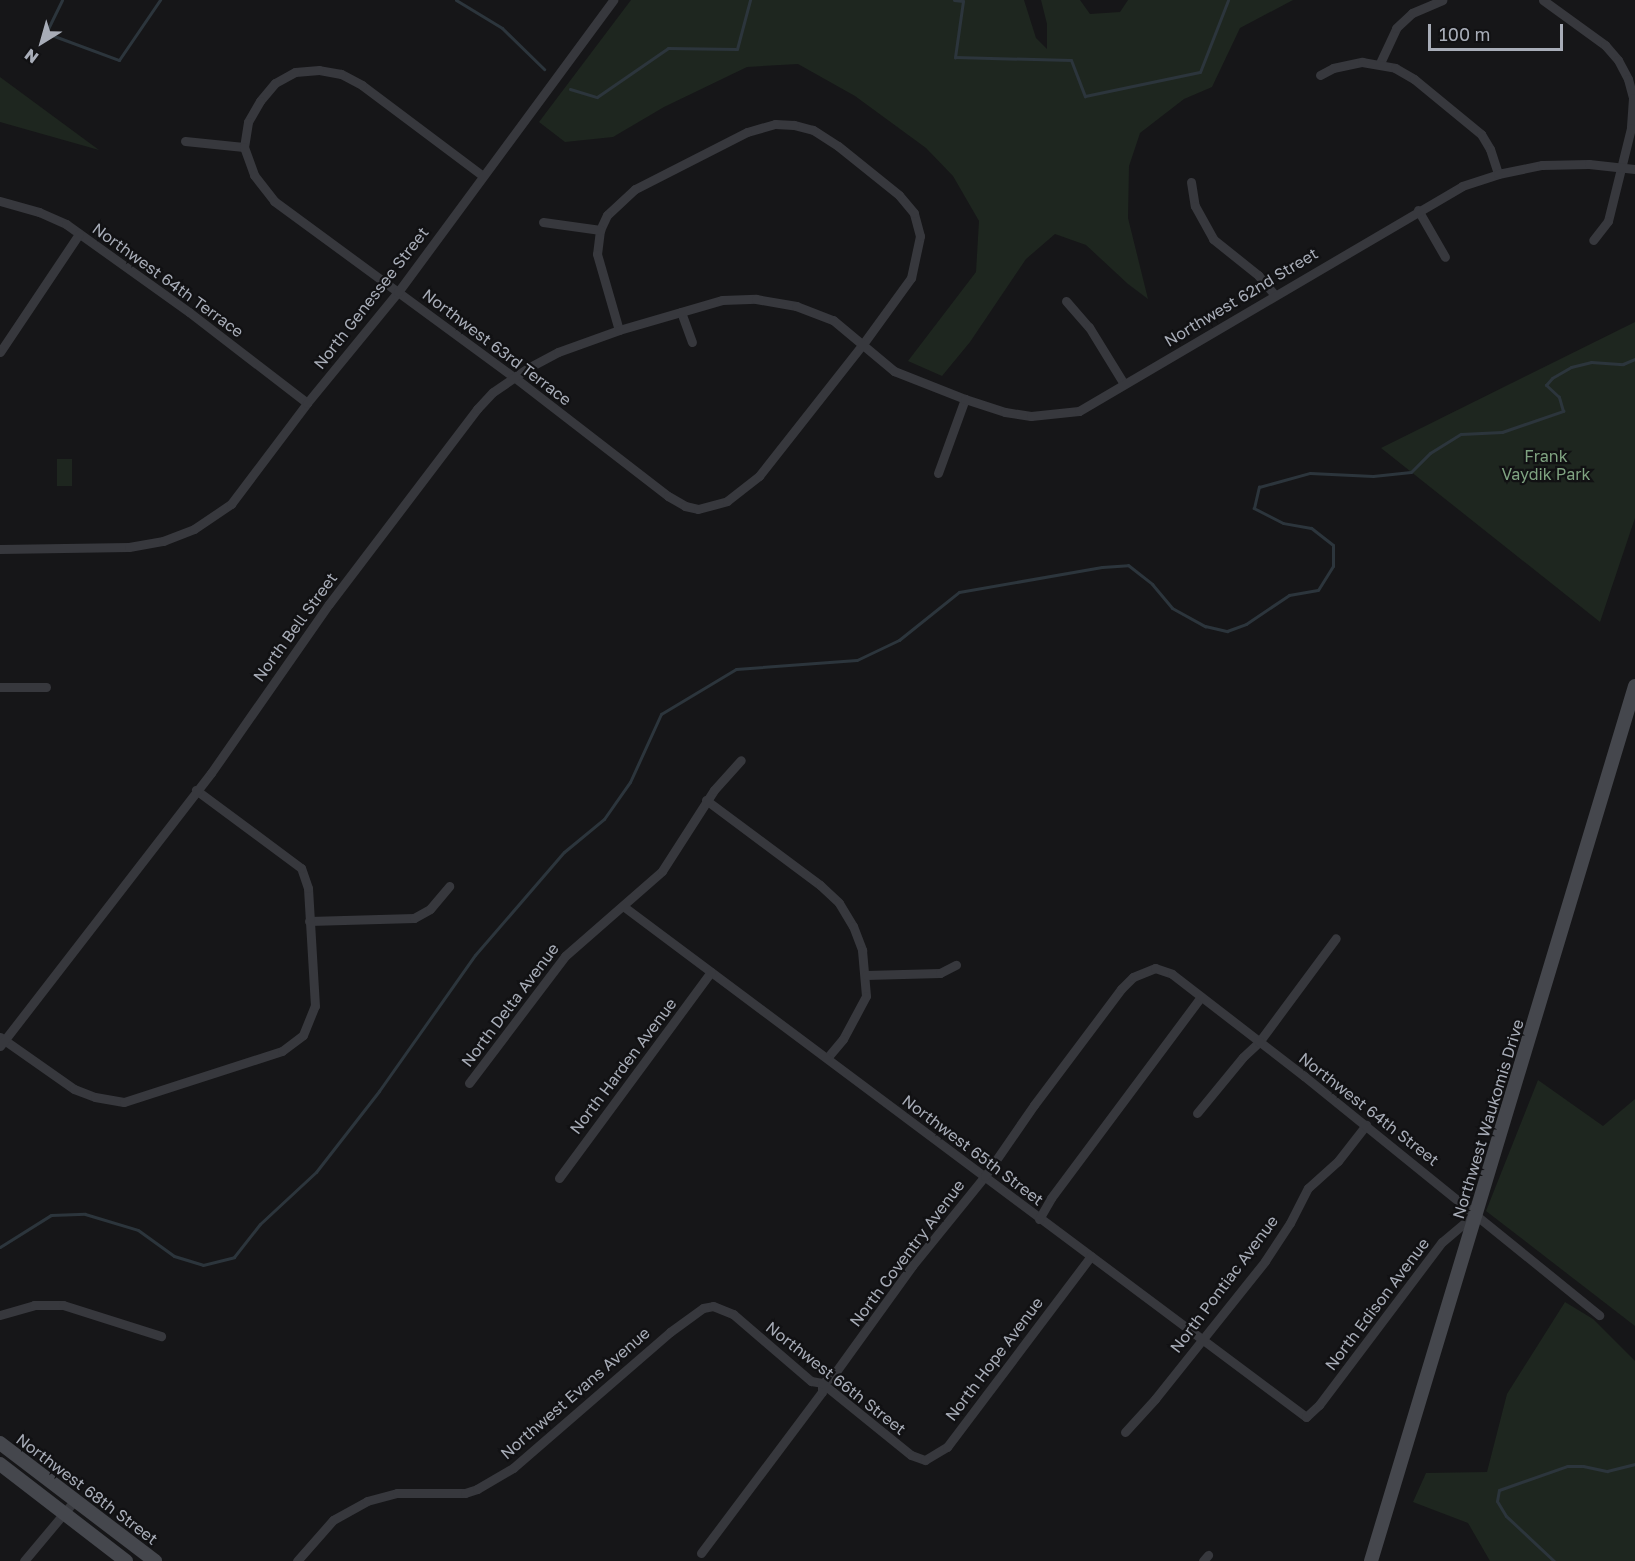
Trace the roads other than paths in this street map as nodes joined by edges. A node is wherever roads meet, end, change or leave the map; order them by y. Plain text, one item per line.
1 (613, 0) edge
2 (1442, 0) edge
3 (1543, 0) edge
4 (1380, 63) junction
5 (1320, 75) dead end
6 (185, 141) dead end
7 (244, 147) junction
8 (1623, 167) junction
9 (1635, 169) edge
10 (1498, 174) junction
11 (483, 176) junction
12 (1191, 182) dead end
13 (0, 201) edge
14 (1418, 210) junction
15 (543, 222) dead end
16 (600, 230) junction
17 (79, 234) junction
18 (1593, 240) dead end
19 (1445, 256) dead end
20 (398, 292) junction
21 (1274, 294) junction
22 (1066, 301) dead end
23 (681, 312) junction
24 (619, 330) junction
25 (692, 342) dead end
26 (863, 344) junction
27 (0, 352) edge
28 (514, 377) junction
29 (1124, 384) junction
30 (965, 399) junction
31 (307, 403) junction
32 (1079, 411) joint
33 (938, 473) dead end
34 (0, 549) edge
35 (1635, 686) edge
36 (0, 687) edge
37 (46, 687) dead end
38 (741, 760) dead end
39 (196, 790) junction
40 (706, 800) junction
41 (449, 886) dead end
42 (623, 906) junction
43 (309, 921) junction
44 (1336, 938) dead end
45 (956, 965) dead end
46 (711, 972) junction
47 (1140, 973) joint
48 (866, 975) junction
49 (1201, 997) junction
50 (1, 1041) edge
51 (1259, 1042) junction
52 (827, 1058) junction
53 (469, 1083) dead end
54 (1197, 1113) dead end
55 (1366, 1125) junction
56 (985, 1176) junction
57 (559, 1178) dead end
58 (1476, 1213) junction
59 (1040, 1219) junction
60 (1091, 1257) junction
61 (712, 1306) joint
62 (0, 1315) edge
63 (1599, 1315) dead end
64 (161, 1336) dead end
65 (1202, 1340) junction
66 (822, 1383) junction
67 (1306, 1417) joint
68 (1125, 1432) dead end
69 (0, 1443) edge
70 (911, 1455) joint
71 (0, 1464) edge
72 (75, 1500) junction
73 (64, 1513) junction
74 (701, 1553) dead end
75 (24, 1561) edge
76 (126, 1561) edge
77 (155, 1561) edge
78 (297, 1561) edge
79 (1371, 1561) edge

1 - 11 street, North Genessee Street
2 - 4 street
3 - 8 street
4 - 5 street
4 - 10 street
6 - 7 street
7 - 11 street
7 - 20 street, Northwest 63rd Terrace
8 - 9 street, Northwest 62nd Street
8 - 10 street, Northwest 62nd Street
8 - 18 street
10 - 14 street, Northwest 62nd Street
11 - 20 street, North Genessee Street
12 - 21 street
13 - 17 street, Northwest 64th Terrace
14 - 19 street
14 - 21 street, Northwest 62nd Street
15 - 16 street
16 - 24 street
16 - 26 street, Northwest 63rd Terrace
17 - 27 street
17 - 31 street, Northwest 64th Terrace
20 - 28 street, Northwest 63rd Terrace
20 - 31 street, North Genessee Street
21 - 29 street, Northwest 62nd Street
22 - 29 street
23 - 24 street, North Bell Street
23 - 25 street
23 - 26 street, North Bell Street
24 - 28 street, North Bell Street
26 - 28 street, Northwest 63rd Terrace
26 - 30 street, North Bell Street
28 - 39 street, North Bell Street
29 - 32 street, Northwest 62nd Street
30 - 32 street, North Bell Street
30 - 33 street
31 - 34 street, North Genessee Street
35 - 58 main road, Northwest Waukomis Drive
36 - 37 street
38 - 40 street, North Delta Avenue
39 - 43 street
39 - 50 street, North Bell Street
40 - 42 street, North Delta Avenue
40 - 48 street
41 - 43 street
42 - 46 street, Northwest 65th Street
42 - 53 street, North Delta Avenue
43 - 50 street
44 - 51 street
45 - 48 street
46 - 52 street, Northwest 65th Street
46 - 57 street, North Harden Avenue
47 - 49 street, Northwest 64th Street
47 - 56 street, North Coventry Avenue
48 - 52 street
49 - 51 street, Northwest 64th Street
49 - 59 street
51 - 54 street
51 - 55 street, Northwest 64th Street
52 - 56 street, Northwest 65th Street
55 - 58 street, Northwest 64th Street
55 - 65 street, North Pontiac Avenue
56 - 59 street, Northwest 65th Street
56 - 66 street, North Coventry Avenue
58 - 63 street, Northwest 64th Street
58 - 67 street, North Edison Avenue
58 - 79 main road, Northwest Waukomis Drive
59 - 60 street, Northwest 65th Street
60 - 65 street, Northwest 65th Street
60 - 70 street, North Hope Avenue
61 - 66 street, Northwest 66th Street
61 - 78 street, Northwest Evans Avenue
62 - 64 street
65 - 67 street, Northwest 65th Street
65 - 68 street, North Pontiac Avenue
66 - 70 street, Northwest 66th Street
66 - 74 street, North Coventry Avenue
69 - 72 main road, Northwest 68th Street
71 - 73 main road, Northwest 68th Street
72 - 73 street
72 - 77 main road, Northwest 68th Street
73 - 75 street
73 - 76 main road, Northwest 68th Street

